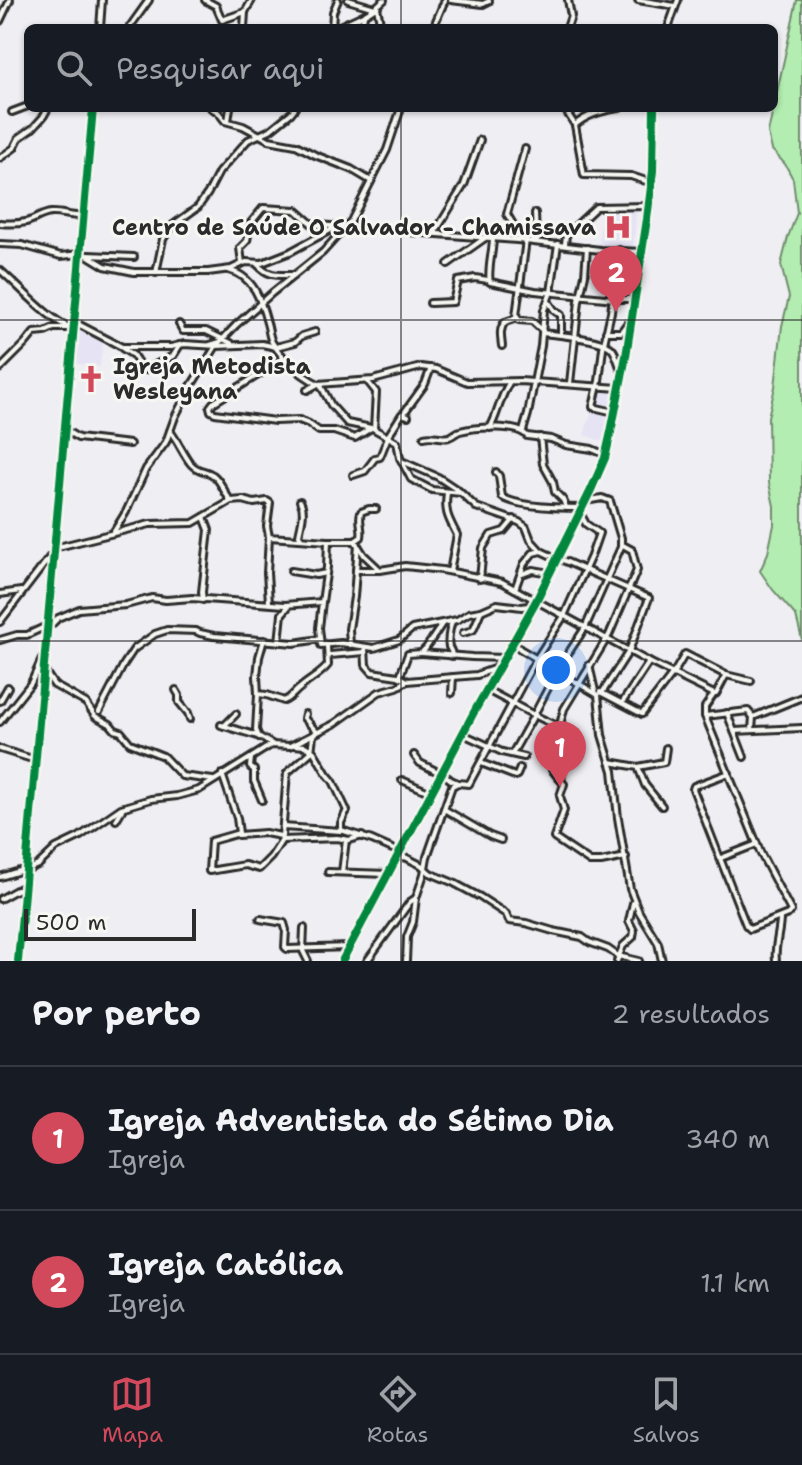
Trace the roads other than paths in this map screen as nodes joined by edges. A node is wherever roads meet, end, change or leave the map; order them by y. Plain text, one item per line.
1 (10, 0) edge
2 (102, 0) edge
3 (149, 0) edge
4 (205, 0) edge
5 (252, 0) edge
6 (338, 0) edge
7 (348, 0) edge
8 (384, 0) edge
9 (448, 0) edge
10 (568, 0) edge
11 (638, 0) edge
12 (678, 0) edge
13 (489, 1) edge
14 (364, 3) edge
15 (675, 6) junction
16 (376, 8) junction
17 (245, 12) junction
18 (364, 16) junction
19 (0, 21) edge
20 (100, 24) edge
21 (132, 24) edge
22 (244, 24) edge
23 (334, 24) edge
24 (344, 24) edge
25 (362, 24) edge
26 (380, 24) edge
27 (435, 24) edge
28 (568, 24) edge
29 (669, 24) edge
30 (24, 108) edge
31 (12, 112) dead end
32 (45, 112) edge
33 (93, 112) edge
34 (218, 112) edge
35 (229, 112) edge
36 (290, 112) edge
37 (400, 112) edge
38 (567, 112) edge
39 (600, 112) edge
40 (654, 112) edge
41 (227, 122) junction
42 (575, 125) junction
43 (259, 133) junction
44 (480, 140) dead end
45 (525, 149) dead end
46 (0, 158) edge
47 (371, 181) junction
48 (652, 183) junction
49 (648, 206) junction
50 (535, 213) dead end
51 (83, 216) junction
52 (0, 223) edge
53 (338, 227) junction
54 (346, 227) junction
55 (434, 234) junction
56 (486, 238) junction
57 (493, 238) junction
58 (526, 240) junction
59 (537, 241) junction
60 (0, 244) edge
61 (558, 244) junction
62 (565, 244) junction
63 (587, 248) junction
64 (619, 250) junction
65 (642, 252) junction
66 (79, 253) junction
67 (87, 255) junction
68 (134, 257) dead end
69 (641, 260) junction
70 (617, 262) junction
71 (242, 263) junction
72 (257, 264) junction
73 (448, 264) dead end
74 (0, 270) edge
75 (227, 270) junction
76 (640, 271) junction
77 (615, 272) junction
78 (156, 273) junction
79 (295, 275) junction
80 (488, 280) junction
81 (520, 289) junction
82 (551, 292) junction
83 (580, 295) junction
84 (612, 299) junction
85 (634, 299) junction
86 (548, 301) junction
87 (430, 303) dead end
88 (260, 304) junction
89 (517, 318) junction
90 (631, 319) junction
91 (179, 324) dead end
92 (73, 326) junction
93 (315, 332) dead end
94 (543, 332) junction
95 (606, 332) junction
96 (561, 335) junction
97 (574, 337) junction
98 (222, 340) junction
99 (233, 344) junction
100 (604, 344) junction
101 (180, 345) junction
102 (213, 345) junction
103 (502, 346) dead end
104 (120, 347) junction
105 (276, 347) junction
106 (282, 355) junction
107 (431, 368) junction
108 (0, 369) edge
109 (622, 373) junction
110 (366, 381) junction
111 (511, 381) junction
112 (534, 382) junction
113 (570, 383) junction
114 (319, 384) junction
115 (598, 386) junction
116 (619, 388) junction
117 (307, 390) dead end
118 (615, 412) junction
119 (490, 428) junction
120 (372, 429) junction
121 (65, 430) junction
122 (170, 431) junction
123 (523, 431) junction
124 (388, 437) junction
125 (424, 437) dead end
126 (540, 437) junction
127 (130, 444) dead end
128 (606, 455) junction
129 (401, 461) junction
130 (496, 472) dead end
131 (353, 475) dead end
132 (447, 493) junction
133 (461, 493) junction
134 (231, 501) junction
135 (300, 501) dead end
136 (586, 501) junction
137 (566, 508) junction
138 (376, 509) dead end
139 (582, 510) junction
140 (204, 517) junction
141 (514, 519) junction
142 (113, 533) junction
143 (269, 537) junction
144 (302, 540) junction
145 (328, 541) junction
146 (356, 542) junction
147 (621, 544) junction
148 (54, 550) junction
149 (541, 551) junction
150 (558, 558) junction
151 (585, 569) junction
152 (356, 570) junction
153 (380, 570) junction
154 (291, 571) dead end
155 (450, 571) junction
156 (326, 573) junction
157 (551, 573) junction
158 (522, 574) junction
159 (480, 579) junction
160 (607, 579) junction
161 (628, 589) junction
162 (515, 590) junction
163 (23, 591) junction
164 (0, 594) edge
165 (203, 600) junction
166 (322, 602) junction
167 (272, 603) junction
168 (535, 603) junction
169 (289, 605) junction
170 (481, 611) junction
171 (564, 616) junction
172 (452, 621) junction
173 (0, 622) edge
174 (444, 622) junction
175 (48, 628) junction
176 (585, 628) junction
177 (463, 633) dead end
178 (320, 639) junction
179 (606, 639) junction
180 (0, 640) edge
181 (264, 640) junction
182 (279, 642) junction
183 (513, 642) junction
184 (350, 645) junction
185 (327, 646) junction
186 (365, 649) junction
187 (629, 651) junction
188 (45, 653) junction
189 (421, 653) junction
190 (329, 655) junction
191 (452, 656) junction
192 (504, 658) junction
193 (536, 659) junction
194 (649, 662) junction
195 (589, 665) junction
196 (499, 667) junction
197 (44, 670) junction
198 (557, 671) junction
199 (673, 674) junction
200 (726, 675) junction
201 (400, 676) junction
202 (453, 677) junction
203 (408, 681) junction
204 (751, 681) dead end
205 (578, 684) junction
206 (8, 687) dead end
207 (176, 690) dead end
208 (487, 690) junction
209 (594, 692) junction
210 (452, 693) dead end
211 (602, 693) junction
212 (258, 694) junction
213 (714, 694) junction
214 (802, 697) edge
215 (0, 701) edge
216 (622, 703) junction
217 (512, 704) junction
218 (99, 712) dead end
219 (727, 713) junction
220 (236, 714) dead end
221 (305, 714) dead end
222 (534, 715) junction
223 (705, 716) junction
224 (753, 717) junction
225 (190, 719) dead end
226 (0, 722) edge
227 (559, 727) junction
228 (802, 728) edge
229 (752, 730) junction
230 (734, 731) junction
231 (316, 733) junction
232 (463, 734) junction
233 (259, 737) junction
234 (274, 745) junction
235 (292, 745) junction
236 (490, 746) junction
237 (666, 748) dead end
238 (0, 749) edge
239 (311, 749) junction
240 (512, 754) junction
241 (414, 755) dead end
242 (36, 757) junction
243 (524, 757) dead end
244 (744, 757) dead end
245 (251, 758) junction
246 (610, 762) junction
247 (481, 763) junction
248 (638, 767) junction
249 (520, 768) dead end
250 (442, 773) junction
251 (729, 773) junction
252 (222, 774) junction
253 (213, 780) junction
254 (402, 780) dead end
255 (452, 783) junction
256 (431, 793) junction
257 (262, 800) dead end
258 (662, 806) dead end
259 (123, 807) junction
260 (444, 809) junction
261 (114, 818) dead end
262 (283, 827) junction
263 (343, 832) junction
264 (237, 835) junction
265 (362, 836) junction
266 (282, 839) junction
267 (346, 840) junction
268 (501, 840) dead end
269 (757, 844) junction
270 (399, 852) junction
271 (405, 857) junction
272 (626, 857) junction
273 (721, 858) junction
274 (26, 869) junction
275 (425, 869) junction
276 (328, 872) dead end
277 (342, 872) junction
278 (388, 874) junction
279 (0, 877) edge
280 (25, 885) junction
281 (416, 898) junction
282 (0, 899) edge
283 (633, 901) junction
284 (780, 918) junction
285 (260, 919) dead end
286 (304, 928) dead end
287 (349, 947) junction
288 (303, 949) junction
289 (618, 956) edge
290 (18, 961) edge
291 (308, 961) edge
292 (342, 961) edge
293 (367, 961) edge
294 (406, 961) edge
295 (639, 961) edge
296 (662, 961) edge
297 (776, 961) edge

1 - 19 street
2 - 20 street
3 - 21 street
4 - 17 street
5 - 17 street
6 - 23 street
7 - 14 street
8 - 16 street
9 - 13 street
9 - 27 street
10 - 28 street
11 - 15 street
12 - 15 street
14 - 16 street
15 - 29 street
16 - 18 street
16 - 26 street
17 - 22 street
18 - 24 street
18 - 25 street
30 - 31 street
32 - 46 street
33 - 51 street
34 - 41 street
35 - 41 street
36 - 43 street
37 - 47 street
38 - 42 street
39 - 42 street
40 - 48 street
41 - 43 street
42 - 48 street
43 - 47 street
43 - 78 street
44 - 55 street
45 - 59 street
47 - 54 street
48 - 49 street
49 - 62 street
49 - 65 street
50 - 59 street
51 - 52 street
51 - 66 street
53 - 54 street
53 - 71 street
53 - 72 street
54 - 55 street
54 - 79 street
55 - 56 street
56 - 57 street
56 - 73 street
57 - 58 street
57 - 80 street
58 - 59 street
58 - 81 street
59 - 61 street
60 - 66 street
61 - 62 street
61 - 82 street
62 - 63 street
63 - 64 street
63 - 83 street
64 - 65 street
64 - 70 street
65 - 69 street
66 - 67 street
66 - 92 street
67 - 68 street
67 - 78 street
69 - 70 street
69 - 76 street
70 - 77 street
71 - 72 street
71 - 75 street
72 - 79 street
74 - 92 street
75 - 78 street
75 - 88 street
76 - 77 street
76 - 85 street
77 - 84 street
79 - 88 street
80 - 81 street
80 - 87 street
81 - 82 street
81 - 89 street
82 - 83 street
82 - 86 street
83 - 84 street
83 - 97 street
84 - 85 street
84 - 95 street
85 - 90 street
86 - 94 street
86 - 96 street
88 - 98 street
88 - 105 street
89 - 94 street
89 - 103 street
90 - 95 street
90 - 109 street
91 - 98 street
92 - 104 street
92 - 108 street
92 - 121 street
93 - 105 street
94 - 96 street
94 - 112 street
95 - 100 street
96 - 97 street
97 - 100 street
97 - 113 street
98 - 99 street
98 - 102 street
99 - 102 street
99 - 105 street
100 - 109 street
100 - 115 street
101 - 102 street
101 - 104 street
101 - 104 street
102 - 122 street
105 - 106 street
106 - 114 street
106 - 120 street
107 - 110 street
107 - 111 street
107 - 124 street
109 - 116 street
110 - 114 street
110 - 120 street
111 - 112 street
111 - 119 street
112 - 113 street
112 - 123 street
113 - 115 street
114 - 117 street
114 - 120 street
115 - 116 street
115 - 118 street
116 - 118 street
118 - 128 street
119 - 123 street
119 - 125 street
120 - 124 street
121 - 127 street
121 - 148 street
122 - 134 street
122 - 142 street
123 - 126 street
124 - 129 street
124 - 131 street
126 - 128 street
126 - 137 street
128 - 136 street
129 - 132 street
129 - 133 street
130 - 137 street
132 - 133 street
132 - 155 street
133 - 141 street
134 - 140 street
134 - 143 street
135 - 144 street
136 - 139 street
136 - 147 street
137 - 139 street
138 - 146 street
139 - 150 street
139 - 151 street
140 - 142 street
140 - 165 street
141 - 149 street
141 - 159 street
142 - 148 street
143 - 144 street
143 - 167 street
144 - 145 street
145 - 146 street
145 - 156 street
146 - 152 street
146 - 153 street
147 - 160 street
147 - 161 street
148 - 163 street
148 - 175 street
149 - 150 street
149 - 158 street
150 - 151 street
150 - 157 street
151 - 160 street
151 - 171 street
152 - 153 street
152 - 184 street
153 - 155 street
154 - 156 street
155 - 159 street
156 - 166 street
157 - 158 street
157 - 168 street
158 - 162 street
159 - 162 street
160 - 161 street
160 - 176 street
161 - 179 street
161 - 187 street
162 - 168 street
163 - 164 street
163 - 173 street
165 - 167 street
165 - 175 street
166 - 169 street
166 - 178 street
167 - 169 street
168 - 170 street
168 - 171 street
168 - 183 street
169 - 182 street
170 - 172 street
170 - 177 street
171 - 176 street
171 - 193 street
172 - 174 street
172 - 191 street
174 - 186 street
174 - 189 street
175 - 180 street
175 - 188 street
176 - 179 street
176 - 198 street
178 - 182 street
178 - 185 street
179 - 187 street
179 - 195 street
181 - 182 street
181 - 212 street
181 - 218 street
183 - 192 street
183 - 193 street
184 - 185 street
184 - 186 street
185 - 190 street
186 - 190 street
186 - 201 street
187 - 194 street
187 - 211 street
188 - 197 street
188 - 226 street
189 - 191 street
189 - 201 street
190 - 212 street
191 - 192 street
192 - 196 street
193 - 198 street
193 - 217 street
194 - 199 street
194 - 216 street
195 - 205 street
195 - 209 street
196 - 202 street
196 - 208 street
197 - 242 street
197 - 253 street
198 - 205 street
198 - 222 street
199 - 200 street
199 - 213 street
199 - 216 street
200 - 204 street
200 - 213 street
201 - 203 street
202 - 203 street
202 - 210 street
203 - 231 street
205 - 209 street
205 - 227 street
206 - 215 street
207 - 225 street
208 - 217 street
208 - 232 street
209 - 211 street
209 - 246 street
211 - 216 street
212 - 233 street
213 - 223 street
214 - 224 street
217 - 222 street
217 - 236 street
219 - 223 street
219 - 224 street
219 - 230 street
220 - 233 street
221 - 231 street
222 - 227 street
222 - 240 street
223 - 251 street
224 - 229 street
227 - 272 street
228 - 229 street
229 - 230 street
230 - 244 street
231 - 235 street
231 - 239 street
232 - 236 street
232 - 250 street
233 - 234 street
234 - 235 street
234 - 245 street
235 - 239 street
236 - 240 street
236 - 247 street
237 - 248 street
238 - 242 street
239 - 262 street
239 - 263 street
240 - 243 street
241 - 250 street
242 - 274 street
245 - 252 street
245 - 257 street
246 - 248 street
246 - 272 street
247 - 249 street
247 - 255 street
248 - 258 street
250 - 255 street
250 - 256 street
251 - 269 street
251 - 273 street
252 - 253 street
252 - 264 street
253 - 259 street
254 - 256 street
255 - 260 street
256 - 270 street
259 - 261 street
259 - 274 street
260 - 268 street
260 - 275 street
262 - 263 street
262 - 266 street
263 - 265 street
264 - 266 street
264 - 266 street
265 - 267 street
265 - 270 street
266 - 267 street
267 - 277 street
269 - 273 street
269 - 284 street
270 - 271 street
270 - 271 street
270 - 278 street
271 - 275 street
272 - 283 street
273 - 284 street
274 - 279 street
274 - 280 street
275 - 281 street
275 - 289 street
276 - 277 street
277 - 278 street
278 - 287 street
280 - 282 street
280 - 290 street
281 - 293 street
281 - 294 street
283 - 289 street
283 - 296 street
284 - 297 street
285 - 288 street
286 - 288 street
287 - 288 street
287 - 292 street
288 - 291 street
289 - 295 street

